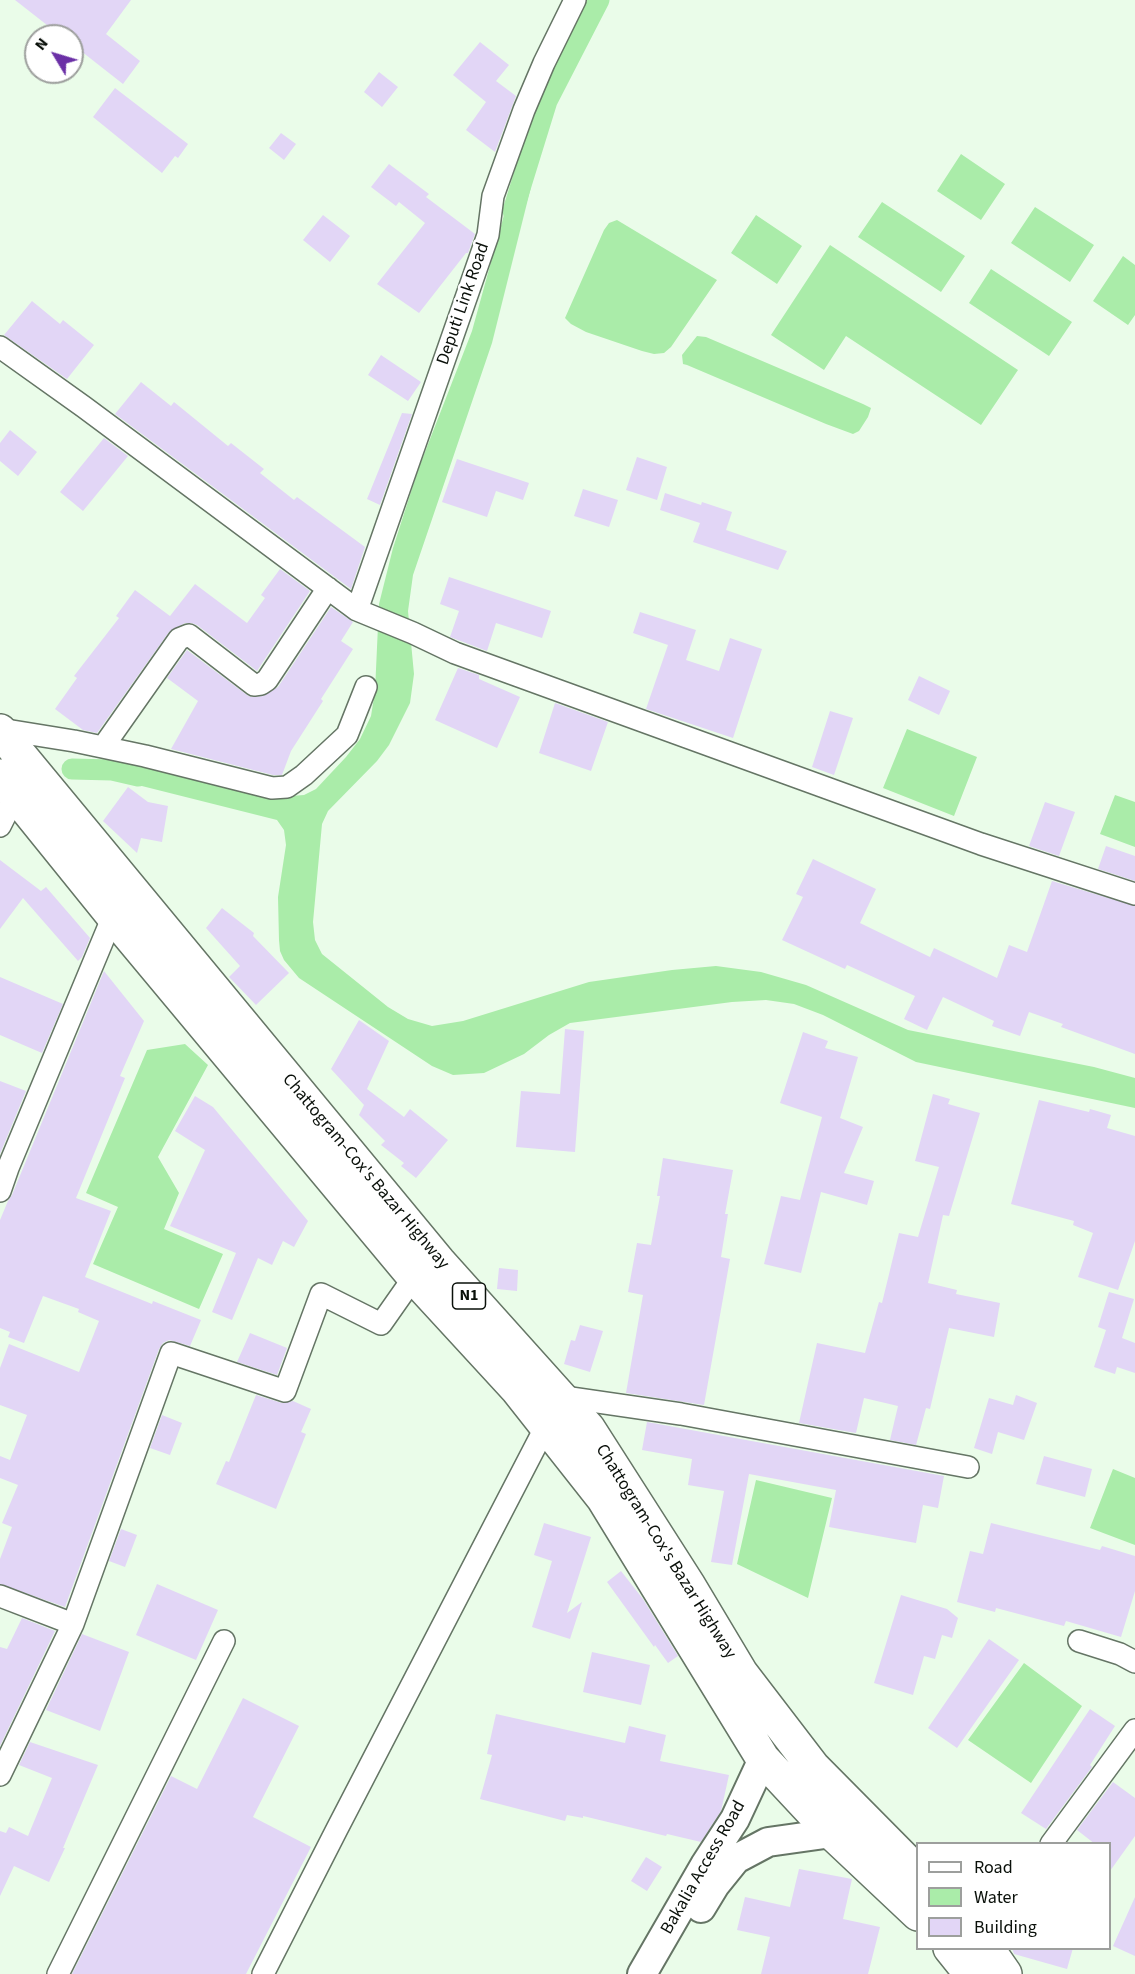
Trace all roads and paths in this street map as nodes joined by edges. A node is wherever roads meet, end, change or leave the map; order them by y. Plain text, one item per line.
1 (574, 0) edge
2 (0, 347) edge
3 (328, 588) junction
4 (366, 613) junction
5 (366, 687) dead end
6 (0, 730) edge
7 (103, 747) junction
8 (8, 786) edge
9 (0, 826) edge
10 (1135, 894) edge
11 (113, 916) junction
12 (0, 1191) edge
13 (414, 1277) junction
14 (517, 1389) junction
15 (560, 1396) junction
16 (546, 1426) junction
17 (968, 1467) dead end
18 (0, 1596) edge
19 (73, 1624) junction
20 (224, 1641) dead end
21 (1079, 1641) dead end
22 (1135, 1662) edge
23 (1135, 1730) edge
24 (763, 1759) junction
25 (0, 1775) edge
26 (832, 1833) junction
27 (1052, 1842) edge
28 (722, 1860) junction
29 (916, 1871) edge
30 (916, 1912) edge
31 (952, 1950) edge
32 (988, 1950) edge
33 (58, 1974) edge
34 (263, 1974) edge
35 (642, 1974) edge
36 (661, 1974) edge
37 (971, 1974) edge
38 (1005, 1974) edge

1 - 4 street, Deputi Link Road
2 - 3 street
3 - 4 street
3 - 7 street
4 - 10 street
5 - 7 street
6 - 7 street
6 - 15 highway, Chattogram-Cox's Bazar Highway / N1
8 - 9 street
8 - 11 highway, Chattogram-Cox's Bazar Highway / N1
11 - 12 street
11 - 13 highway, Chattogram-Cox's Bazar Highway / N1
13 - 14 highway, Chattogram-Cox's Bazar Highway / N1
13 - 19 street
14 - 15 street
14 - 16 highway, Chattogram-Cox's Bazar Highway / N1
15 - 17 street
15 - 29 highway, Chattogram-Cox's Bazar Highway / N1
16 - 24 highway, Chattogram-Cox's Bazar Highway / N1
16 - 34 street
18 - 19 street
19 - 25 street
20 - 33 street
21 - 22 street
23 - 27 street
24 - 26 highway, Chattogram-Cox's Bazar Highway / N1
24 - 28 street, Bakalia Access Road
26 - 28 street, Bakalia Access Road
26 - 30 highway, Chattogram-Cox's Bazar Highway / N1
28 - 35 street, Bakalia Access Road
28 - 36 street, Bakalia Access Road
31 - 37 highway
32 - 38 highway

